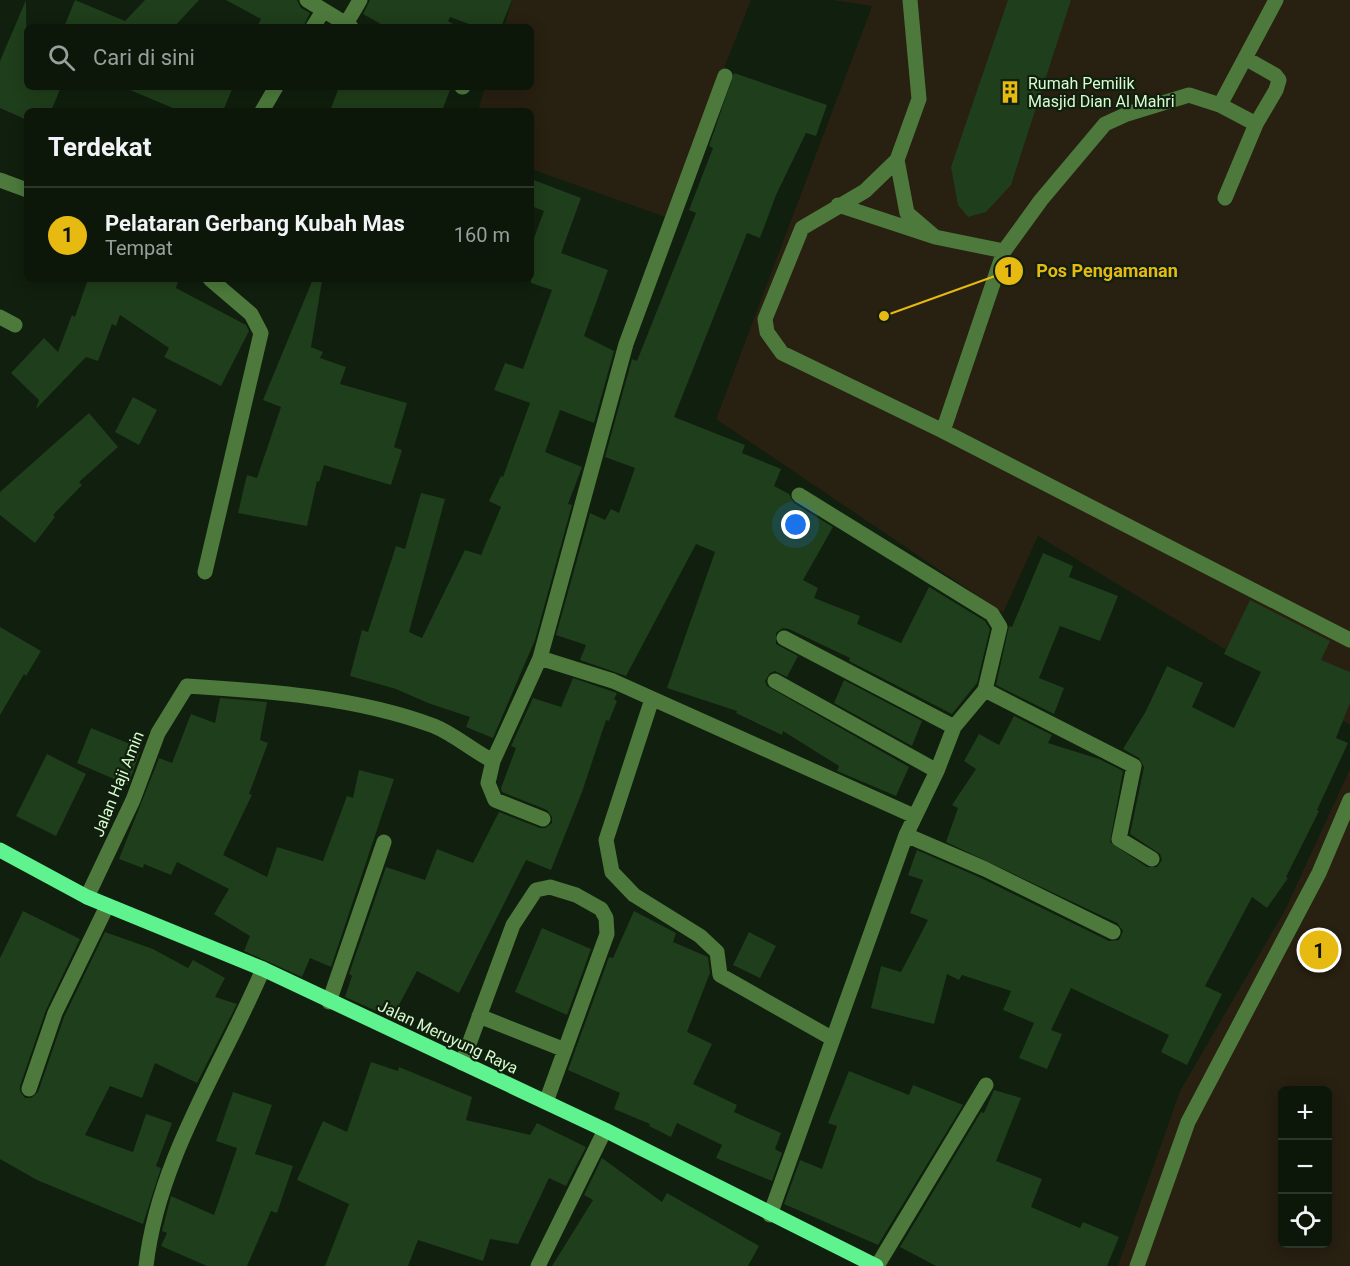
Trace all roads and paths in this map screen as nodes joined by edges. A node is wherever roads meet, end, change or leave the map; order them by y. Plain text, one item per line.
1 (307, 0) edge
2 (360, 0) edge
3 (910, 0) edge
4 (1276, 0) edge
5 (323, 11) junction
6 (315, 24) edge
7 (345, 24) edge
8 (349, 24) edge
9 (1245, 58) junction
10 (725, 76) dead end
11 (274, 90) edge
12 (1220, 105) junction
13 (264, 108) edge
14 (1256, 124) junction
15 (897, 160) junction
16 (0, 180) edge
17 (24, 189) edge
18 (1225, 198) dead end
19 (838, 206) junction
20 (936, 237) junction
21 (1004, 251) junction
22 (214, 282) edge
23 (0, 317) edge
24 (15, 326) dead end
25 (943, 431) junction
26 (799, 495) dead end
27 (205, 572) dead end
28 (784, 638) dead end
29 (1350, 640) edge
30 (540, 658) junction
31 (775, 681) dead end
32 (985, 690) junction
33 (652, 699) junction
34 (954, 727) junction
35 (493, 761) junction
36 (937, 771) junction
37 (1350, 800) edge
38 (914, 816) junction
39 (543, 819) dead end
40 (906, 835) junction
41 (384, 842) dead end
42 (0, 850) edge
43 (1152, 859) dead end
44 (87, 897) junction
45 (107, 906) junction
46 (1113, 932) dead end
47 (263, 969) junction
48 (329, 1002) junction
49 (480, 1016) junction
50 (833, 1038) junction
51 (565, 1050) junction
52 (462, 1063) junction
53 (986, 1086) dead end
54 (29, 1089) dead end
55 (546, 1102) junction
56 (605, 1130) junction
57 (770, 1215) junction
58 (146, 1266) edge
59 (538, 1266) edge
60 (877, 1266) edge
61 (1137, 1266) edge

1 - 5 street
2 - 8 street
3 - 15 street
4 - 9 street
5 - 6 street
5 - 7 street
9 - 12 street
9 - 14 street
10 - 30 street
11 - 13 street
12 - 14 street
12 - 21 street
14 - 18 street
15 - 19 street
15 - 20 street
16 - 17 street
19 - 20 street
19 - 25 street
20 - 21 street
21 - 25 street
22 - 27 street
23 - 24 street
25 - 29 street
26 - 32 street
28 - 34 street
30 - 33 street
30 - 35 street
31 - 36 street
32 - 34 street
32 - 43 street
33 - 38 street
33 - 50 street
34 - 36 street
35 - 39 street
35 - 44 street, Jalan Haji Amin
36 - 38 street
37 - 61 street
38 - 40 street
40 - 46 street
40 - 50 street
41 - 48 street
42 - 44 main road, Jalan Meruyung Raya
44 - 45 main road, Jalan Meruyung Raya
45 - 47 main road, Jalan Meruyung Raya
45 - 54 street
47 - 48 main road, Jalan Meruyung Raya
47 - 58 street
48 - 52 main road, Jalan Meruyung Raya
49 - 51 street
49 - 51 street
49 - 52 street
50 - 57 street
51 - 55 street
52 - 55 main road, Jalan Meruyung Raya
53 - 60 street
55 - 56 main road, Jalan Meruyung Raya
56 - 57 main road, Jalan Meruyung Raya
56 - 59 street
57 - 60 main road, Jalan Meruyung Raya

